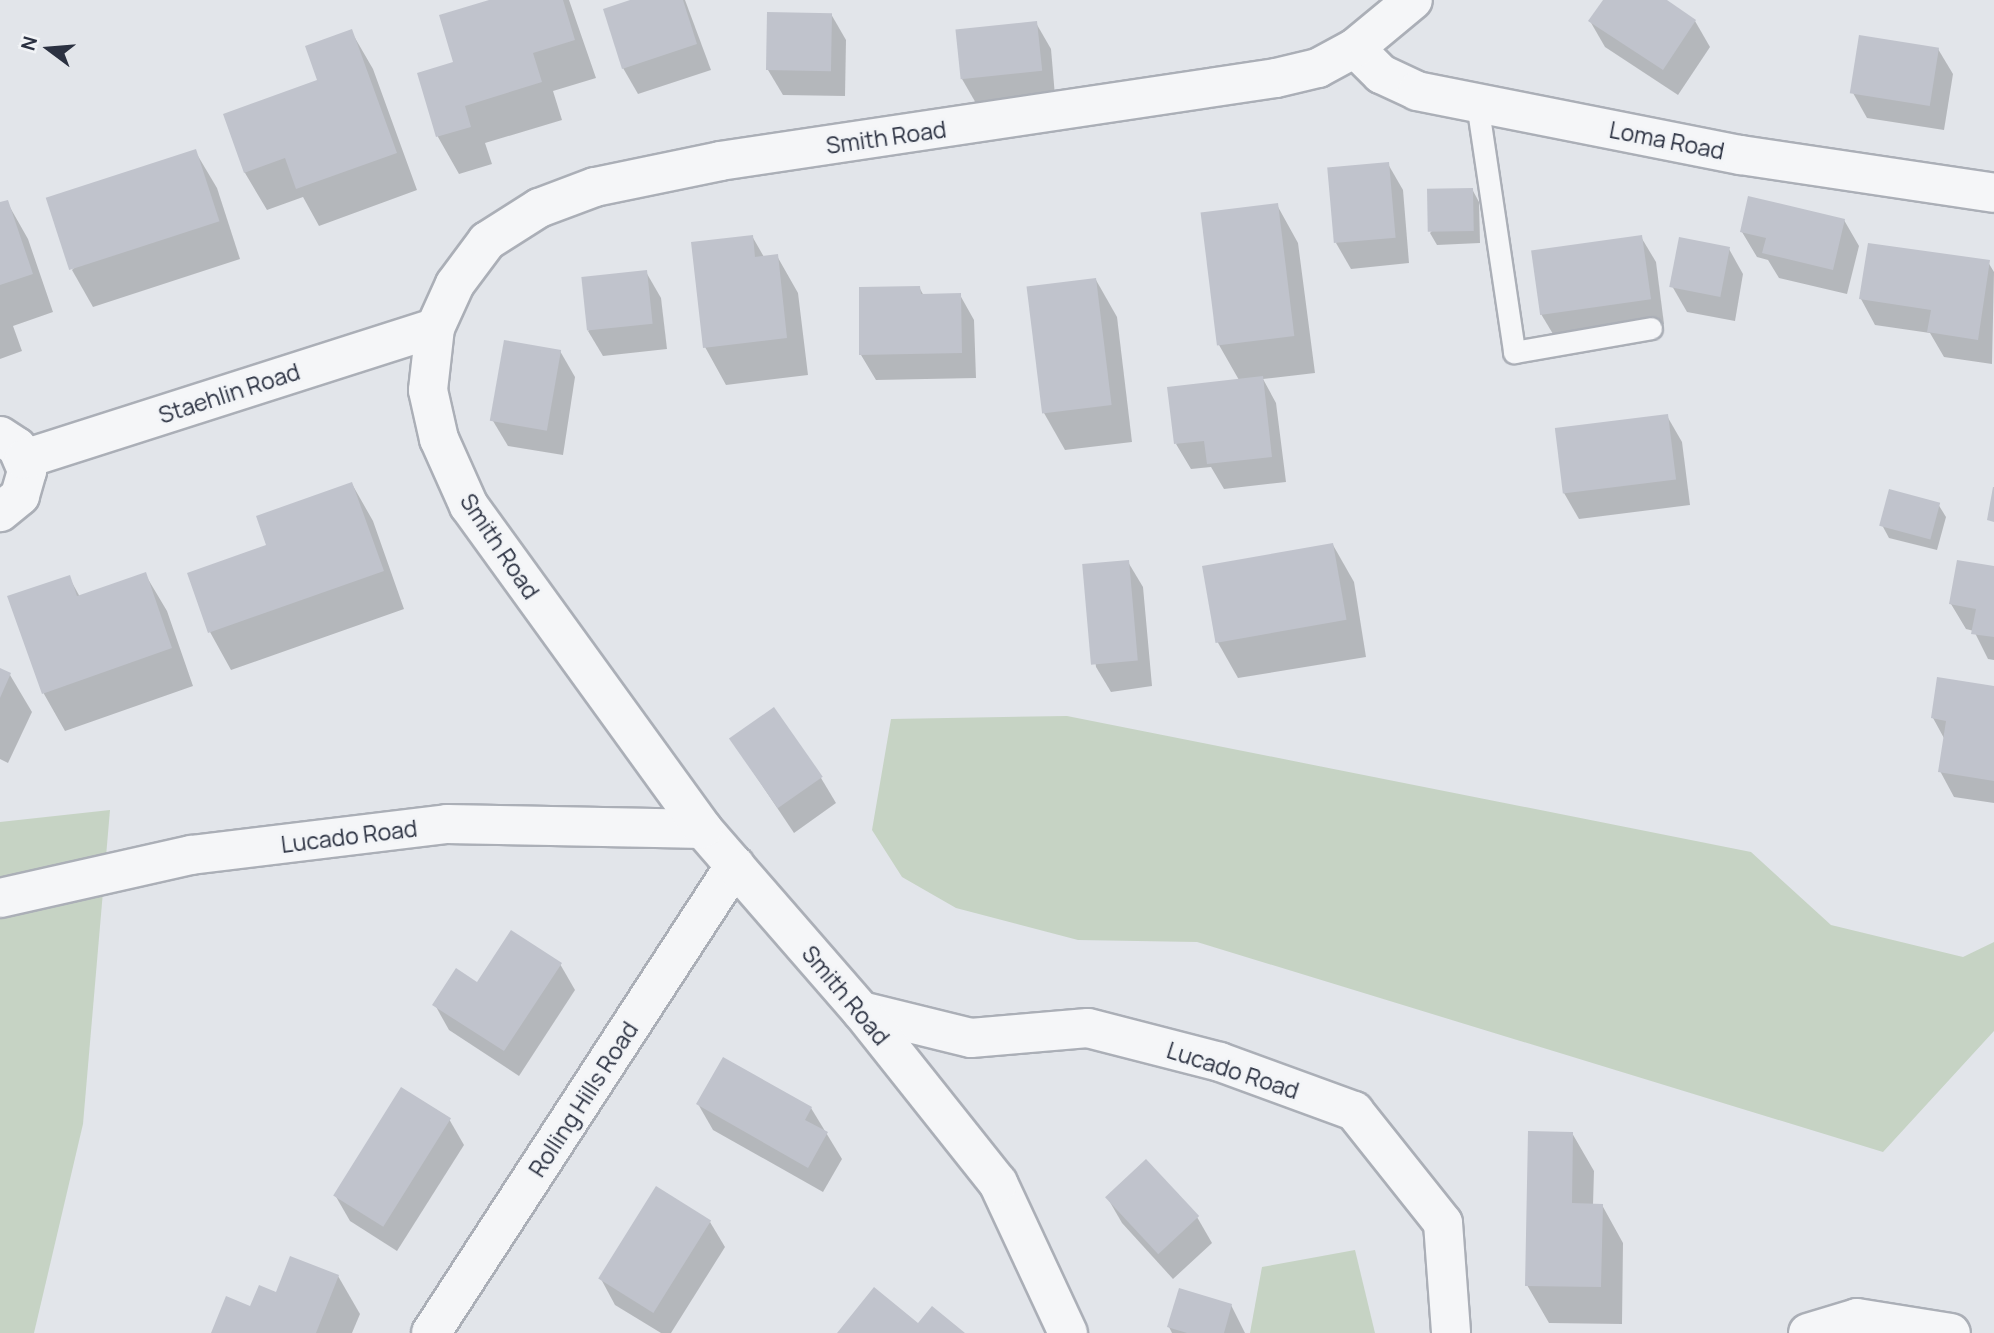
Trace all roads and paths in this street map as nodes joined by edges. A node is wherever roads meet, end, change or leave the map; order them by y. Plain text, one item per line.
1 (1413, 0) edge
2 (1355, 48) junction
3 (1477, 103) junction
4 (1994, 193) edge
5 (435, 328) junction
6 (1650, 328) dead end
7 (12, 447) edge
8 (0, 512) edge
9 (703, 829) junction
10 (735, 865) junction
11 (0, 898) edge
12 (861, 1011) junction
13 (431, 1333) edge
14 (1069, 1333) edge
15 (1451, 1333) edge
16 (1808, 1333) edge
17 (1951, 1333) edge

1 - 2 street, Smith Road
2 - 3 street, Loma Road
2 - 5 street, Smith Road
3 - 4 street, Loma Road
3 - 6 lane
5 - 7 street, Staehlin Road
5 - 9 street, Smith Road
7 - 8 street, Staehlin Road
9 - 10 street, Smith Road
9 - 11 street, Lucado Road
10 - 12 street, Smith Road
10 - 13 street, Rolling Hills Road
12 - 14 street, Smith Road
12 - 15 street, Lucado Road
16 - 17 street

